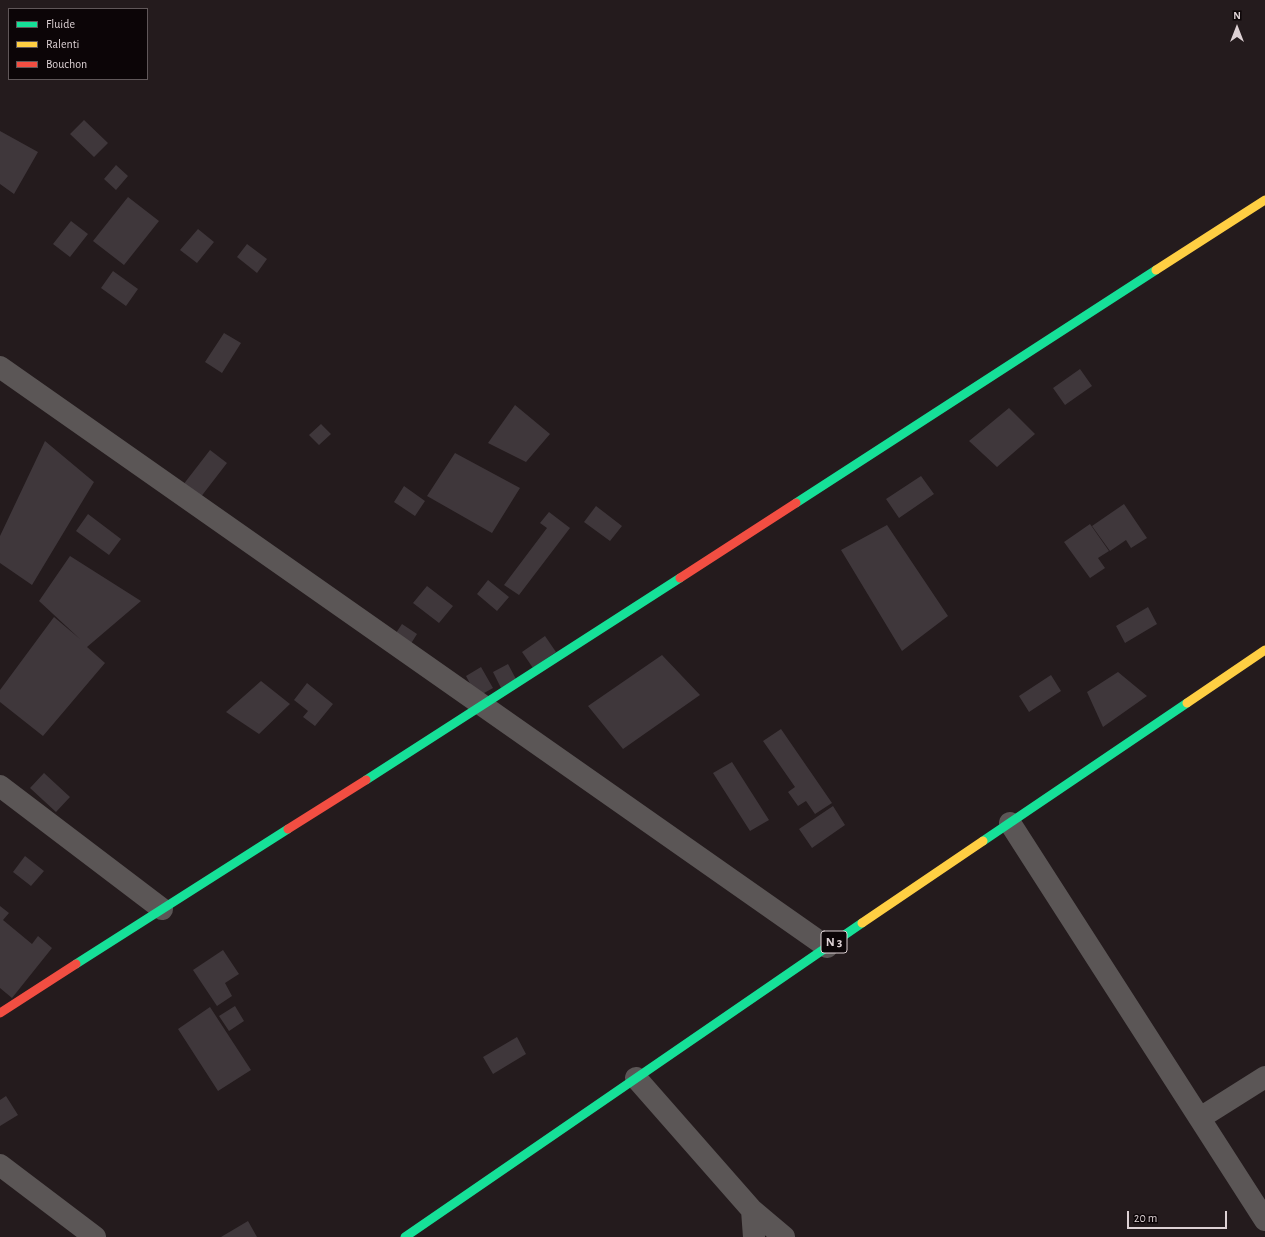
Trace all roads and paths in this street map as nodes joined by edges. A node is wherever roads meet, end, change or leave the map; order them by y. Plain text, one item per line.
1 (1265, 200) edge
2 (0, 367) edge
3 (1265, 650) edge
4 (483, 705) junction
5 (0, 786) edge
6 (1010, 823) junction
7 (162, 909) junction
8 (827, 947) junction
9 (0, 1013) edge
10 (1265, 1077) edge
11 (636, 1078) junction
12 (1200, 1118) junction
13 (0, 1165) edge
14 (752, 1210) junction
15 (1265, 1220) edge
16 (95, 1237) edge
17 (405, 1237) edge
18 (754, 1237) edge
19 (784, 1237) edge

1 - 4 street
2 - 4 street
3 - 6 street, N 3
4 - 7 street
4 - 8 street
5 - 7 street
6 - 8 street, N 3
6 - 12 street
7 - 9 street
8 - 11 street, N 3
10 - 12 street
11 - 14 street
11 - 17 street, N 3
12 - 15 street
13 - 16 street
14 - 18 street
14 - 19 street

